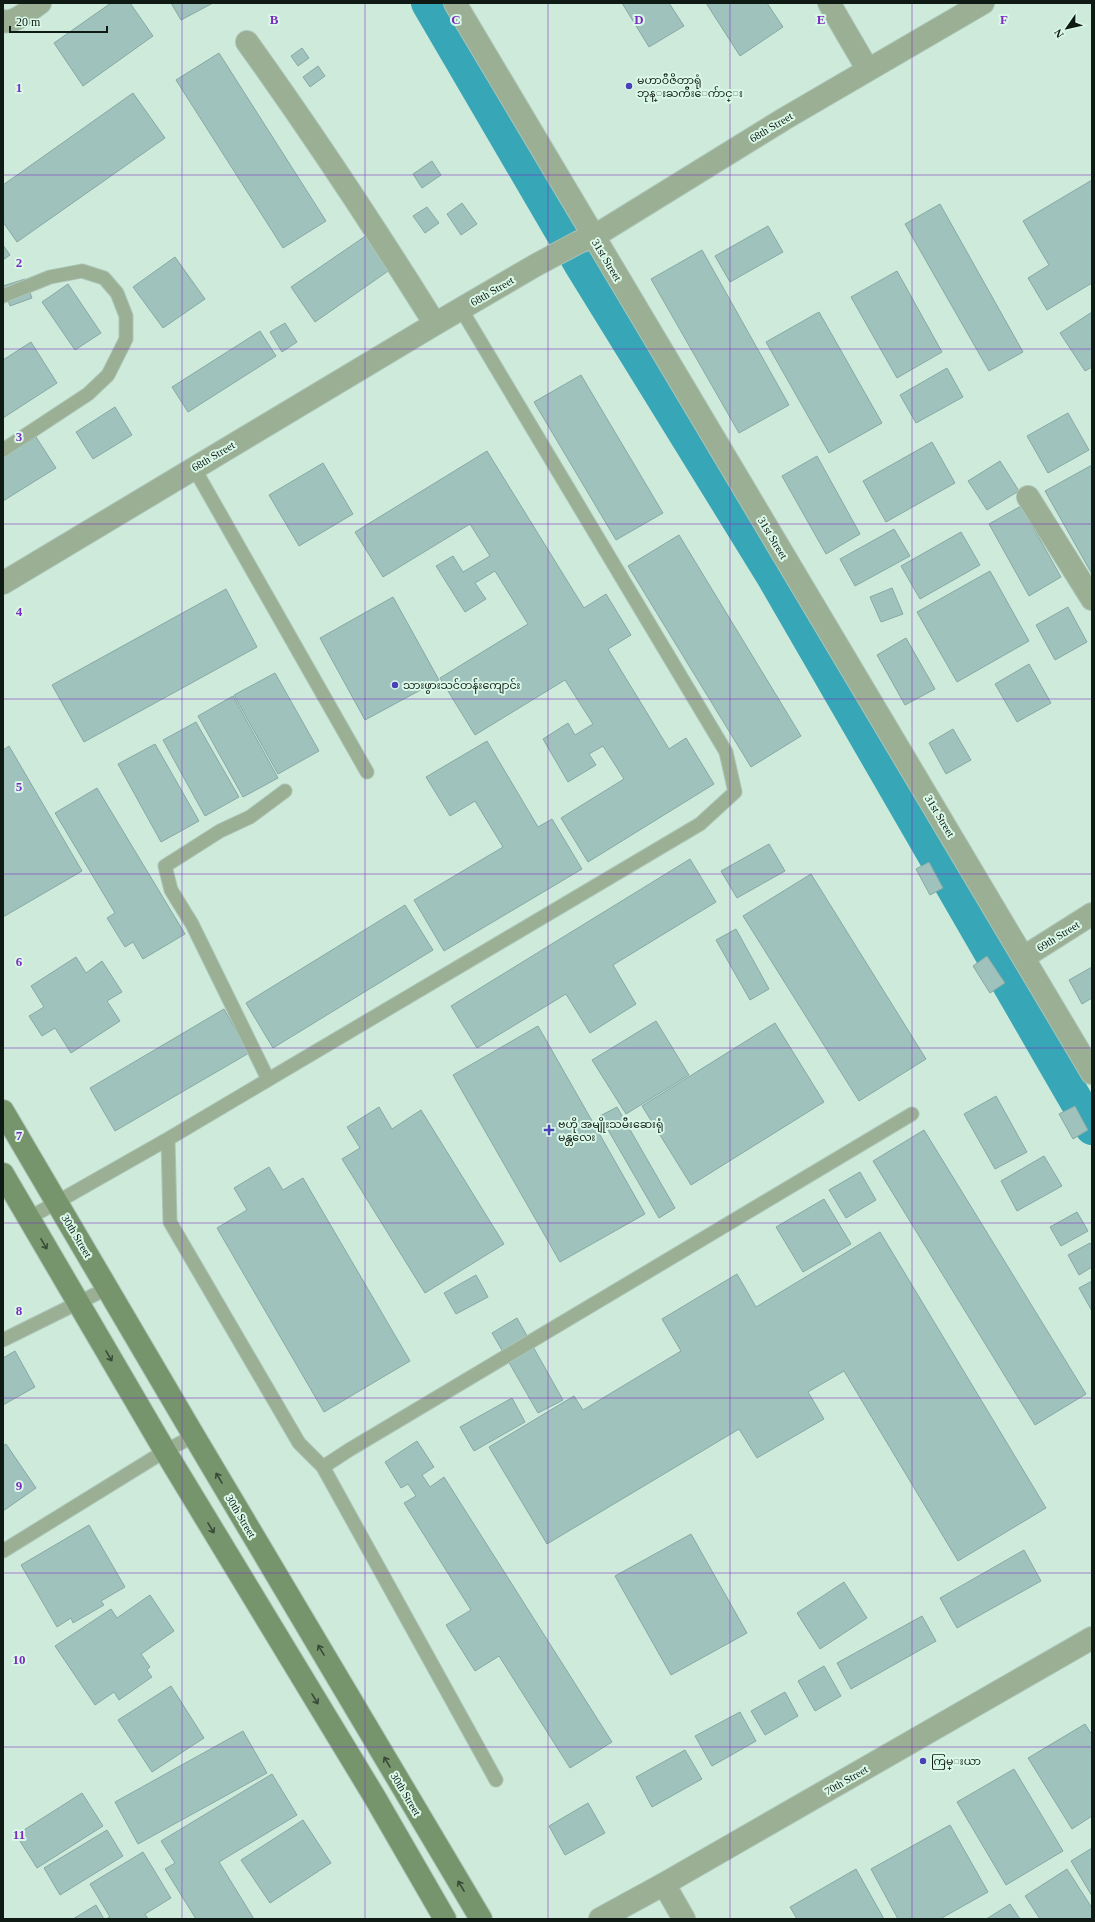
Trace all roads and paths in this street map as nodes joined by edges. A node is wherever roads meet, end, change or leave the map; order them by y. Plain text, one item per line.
1 (40, 3) edge
2 (455, 3) edge
3 (829, 3) edge
4 (983, 3) edge
5 (3, 21) edge
6 (247, 42) dead end
7 (868, 70) junction
8 (586, 240) junction
9 (3, 296) edge
10 (461, 309) junction
11 (435, 324) junction
12 (3, 450) edge
13 (194, 468) junction
14 (1028, 497) dead end
15 (3, 583) edge
16 (1092, 599) edge
17 (367, 772) dead end
18 (285, 790) dead end
19 (1092, 914) edge
20 (1024, 957) junction
21 (1092, 1073) edge
22 (268, 1079) junction
23 (3, 1111) edge
24 (912, 1114) dead end
25 (168, 1139) junction
26 (3, 1174) edge
27 (57, 1203) junction
28 (29, 1218) junction
29 (108, 1288) junction
30 (78, 1302) junction
31 (3, 1340) edge
32 (194, 1436) junction
33 (165, 1451) junction
34 (323, 1467) junction
35 (3, 1551) edge
36 (1092, 1638) edge
37 (496, 1780) dead end
38 (664, 1884) junction
39 (445, 1919) edge
40 (481, 1919) edge
41 (600, 1919) edge
42 (684, 1919) edge

1 - 5 street
2 - 8 street, 31st Street
3 - 7 street
4 - 7 street, 68th Street
6 - 11 street
7 - 8 street, 68th Street
8 - 10 street, 68th Street
8 - 20 street, 31st Street
9 - 12 lane
10 - 11 street, 68th Street
10 - 22 lane
11 - 13 street, 68th Street
13 - 15 street, 68th Street
13 - 17 lane
14 - 16 street
18 - 22 lane
19 - 20 street, 69th Street
20 - 21 street, 31st Street
22 - 25 lane
23 - 27 main road, 30th Street
24 - 34 lane
25 - 27 lane
25 - 34 lane
26 - 28 main road
27 - 28 lane
27 - 29 main road, 30th Street
28 -> 30 main road
29 - 30 lane
29 - 32 main road, 30th Street
30 - 31 lane
30 -> 33 main road
32 - 33 lane
40 -> 32 main road, 30th Street
33 - 35 lane
33 -> 39 main road
34 - 37 lane
36 - 38 street, 70th Street
38 - 41 street, 70th Street
38 - 42 street

